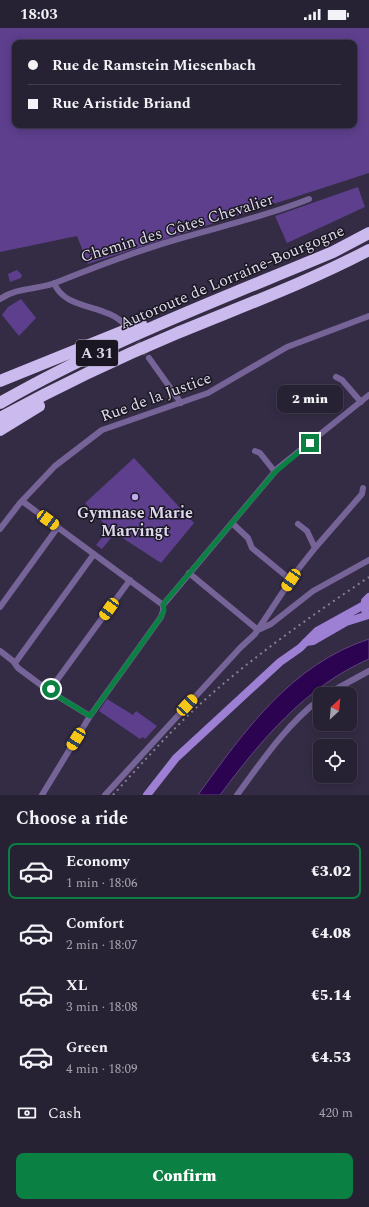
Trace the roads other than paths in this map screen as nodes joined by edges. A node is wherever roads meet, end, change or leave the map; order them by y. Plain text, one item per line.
1 (309, 199) dead end
2 (369, 233) edge
3 (369, 250) edge
4 (54, 283) junction
5 (0, 299) edge
6 (198, 309) junction
7 (369, 316) edge
8 (125, 325) dead end
9 (149, 358) tunnel mouth
10 (103, 365) junction
11 (336, 377) dead end
12 (0, 381) edge
13 (369, 395) edge
14 (361, 402) junction
15 (0, 403) edge
16 (181, 403) junction
17 (0, 418) edge
18 (0, 430) edge
19 (255, 450) dead end
20 (275, 472) junction
21 (363, 488) dead end
22 (22, 501) junction
23 (232, 523) junction
24 (298, 524) dead end
25 (58, 527) junction
26 (0, 528) edge
27 (315, 548) junction
28 (94, 554) junction
29 (369, 560) edge
30 (190, 573) junction
31 (130, 580) junction
32 (291, 580) junction
33 (369, 597) edge
34 (163, 605) junction
35 (364, 606) junction
36 (0, 607) edge
37 (368, 615) edge
38 (258, 630) junction
39 (306, 642) junction
40 (0, 651) edge
41 (15, 663) junction
42 (369, 671) edge
43 (340, 687) edge
44 (49, 691) junction
45 (313, 705) edge
46 (90, 716) junction
47 (42, 795) edge
48 (105, 795) edge
49 (147, 795) edge
50 (236, 795) edge

1 - 4 street, Chemin des Côtes Chevalier
2 - 6 highway, Autoroute de Lorraine-Bourgogne / A 31
3 - 10 highway, Autoroute de Lorraine-Bourgogne / A 31
4 - 5 street, Chemin des Côtes Chevalier
4 - 8 street
6 - 12 highway
6 - 15 highway, Autoroute de Lorraine-Bourgogne / A 31
7 - 16 street, Rue de la Justice
9 - 16 street
10 - 17 highway, Autoroute de Lorraine-Bourgogne / A 31
10 - 18 highway
11 - 14 street
13 - 14 street
14 - 20 street
16 - 22 street, Rue de la Justice
19 - 20 street
20 - 23 street
21 - 27 street
22 - 25 street
22 - 26 street, Rue de la Justice
23 - 30 street
23 - 32 street
24 - 27 street
25 - 28 street
25 - 36 street
27 - 32 street
28 - 31 street
28 - 41 street
29 - 38 street
30 - 34 street
30 - 38 street
31 - 34 street
31 - 44 street
32 - 38 street
33 - 35 main road
34 - 46 street
35 - 37 main road
35 - 39 main road
37 - 39 main road
38 - 48 street
39 - 49 main road
40 - 41 street
41 - 44 street
42 - 43 street
44 - 46 street
45 - 50 street
46 - 47 street

